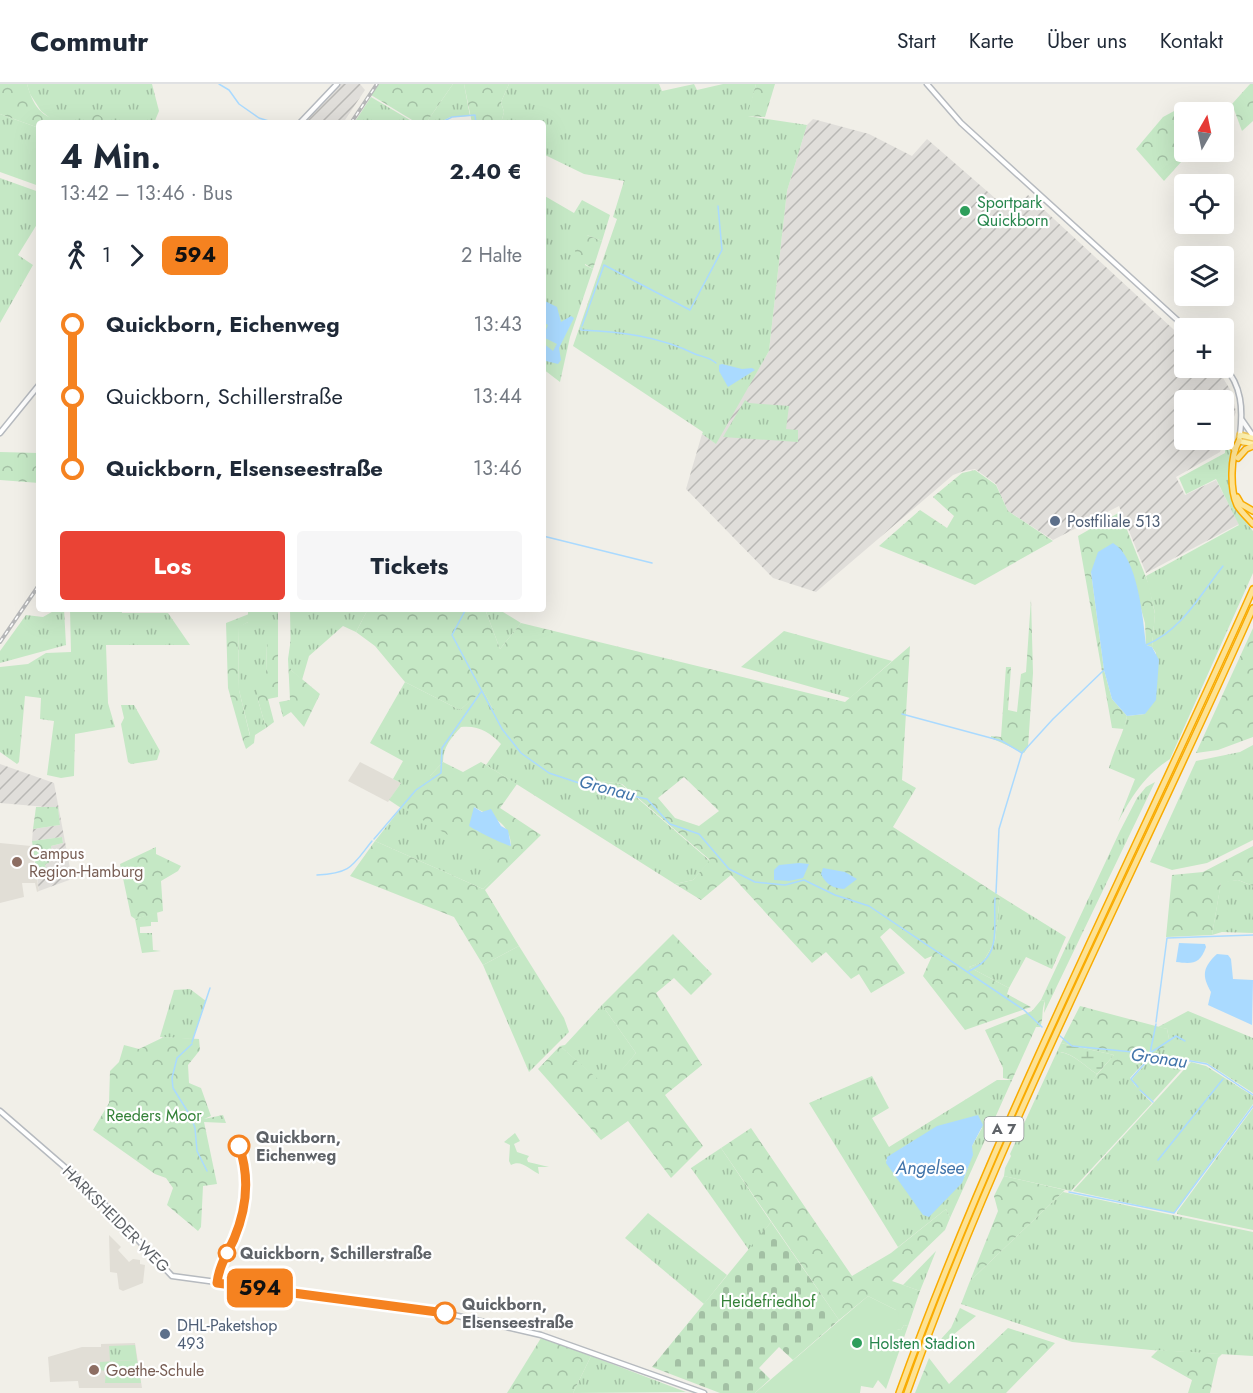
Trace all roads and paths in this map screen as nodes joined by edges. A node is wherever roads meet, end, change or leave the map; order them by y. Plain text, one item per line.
1 (337, 84) edge
2 (927, 84) edge
3 (303, 120) edge
4 (1175, 318) edge
5 (1232, 378) edge
6 (36, 389) edge
7 (1241, 418) junction
8 (0, 433) edge
9 (1253, 437) edge
10 (1239, 438) junction
11 (1253, 445) edge
12 (1236, 450) joint
13 (1238, 458) junction
14 (1253, 512) edge
15 (1253, 524) edge
16 (1253, 589) edge
17 (1253, 608) edge
18 (0, 1111) edge
19 (704, 1393) edge
20 (899, 1393) edge
21 (907, 1393) edge

1 - 3 main road
2 - 4 main road
5 - 7 main road
6 - 8 main road
7 - 9 main road
7 - 10 main road
9 - 10 main road
10 - 11 main road
10 - 12 highway
10 - 13 highway
11 - 13 highway
12 - 15 highway
13 - 14 highway
16 - 20 highway, A 7
17 - 21 highway, A 7
18 - 19 main road, HARKSHEIDER WEG

